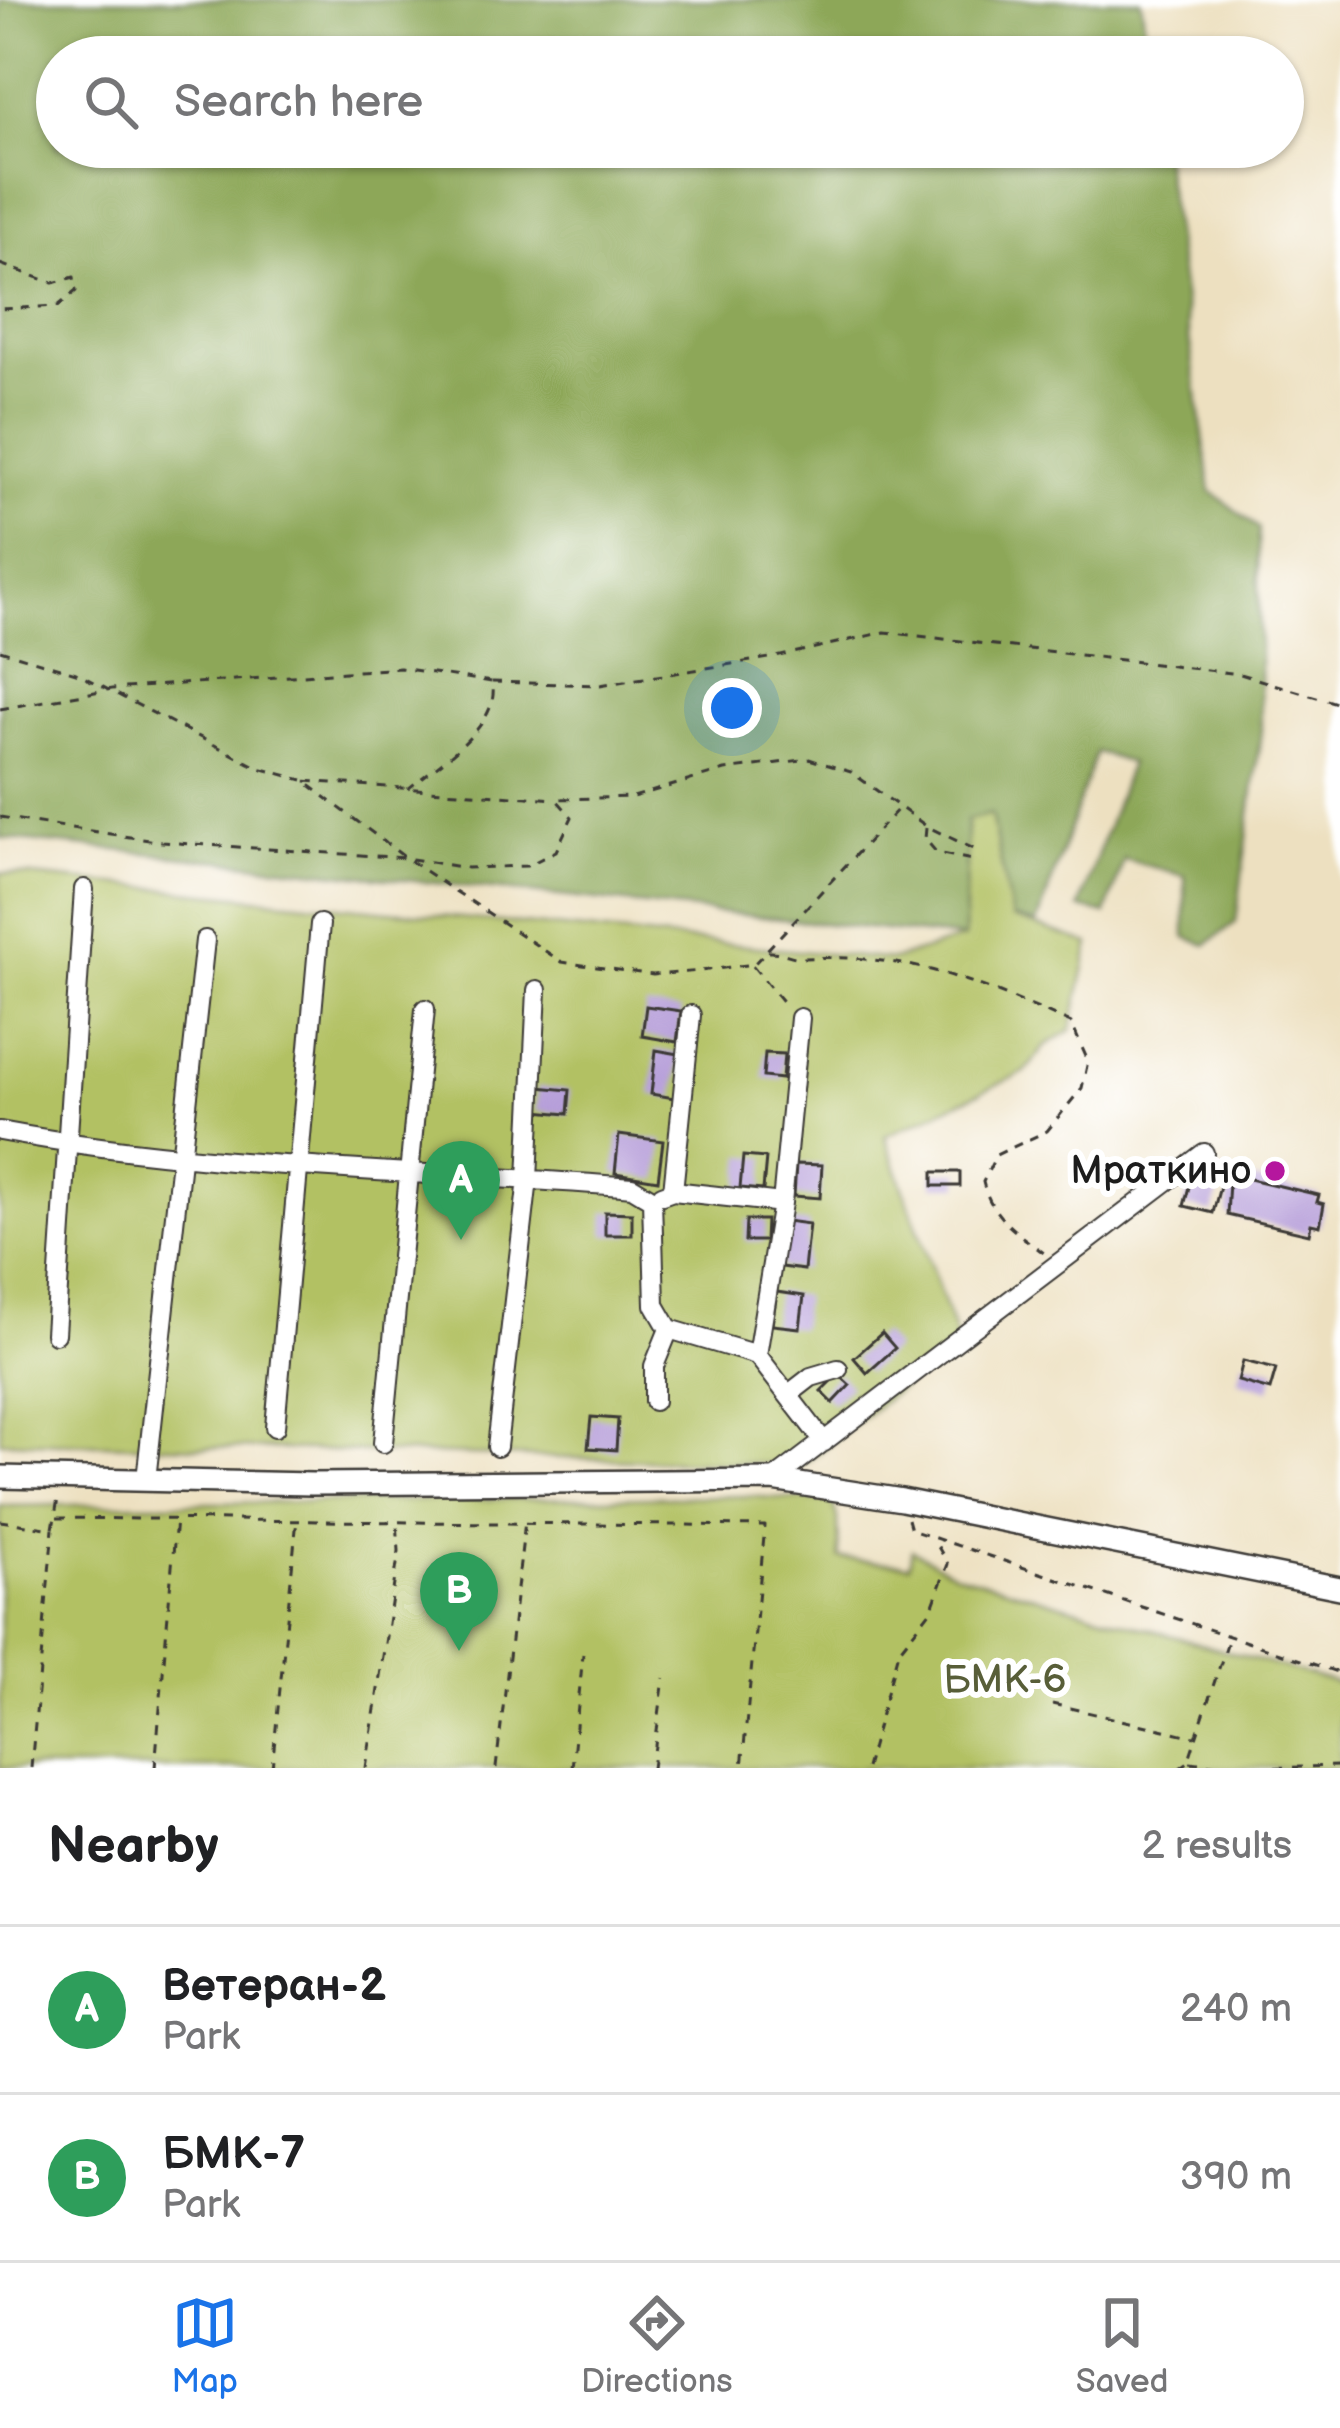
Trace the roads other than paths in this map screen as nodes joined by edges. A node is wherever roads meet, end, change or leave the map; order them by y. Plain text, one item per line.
1 (84, 889) dead end
2 (320, 924) dead end
3 (205, 940) dead end
4 (537, 990) dead end
5 (425, 1010) dead end
6 (692, 1016) dead end
7 (800, 1018) road end
8 (0, 1131) edge
9 (71, 1144) junction
10 (1204, 1154) dead end
11 (182, 1156) junction
12 (298, 1168) junction
13 (410, 1177) junction
14 (528, 1179) junction
15 (673, 1191) junction
16 (652, 1199) junction
17 (782, 1203) junction
18 (669, 1329) junction
19 (55, 1334) dead end
20 (757, 1355) junction
21 (838, 1369) dead end
22 (789, 1394) junction
23 (654, 1401) dead end
24 (275, 1427) dead end
25 (824, 1442) junction
26 (383, 1443) dead end
27 (497, 1447) dead end
28 (0, 1477) edge
29 (146, 1480) junction
30 (773, 1480) junction
31 (1340, 1588) edge

1 - 9 lane
2 - 12 lane
3 - 11 lane
4 - 14 lane
5 - 13 lane
6 - 15 lane
7 - 17 lane
8 - 9 lane
9 - 11 lane
9 - 19 lane
10 - 25 lane
11 - 12 lane
11 - 29 lane
12 - 13 lane
12 - 24 lane
13 - 14 lane
13 - 26 lane
14 - 16 lane
14 - 27 lane
15 - 16 lane
15 - 17 lane
16 - 18 lane
17 - 20 lane
18 - 20 lane
18 - 23 lane
20 - 22 lane
21 - 22 lane
22 - 25 lane
25 - 30 lane
28 - 29 main road
29 - 30 main road
30 - 31 main road

